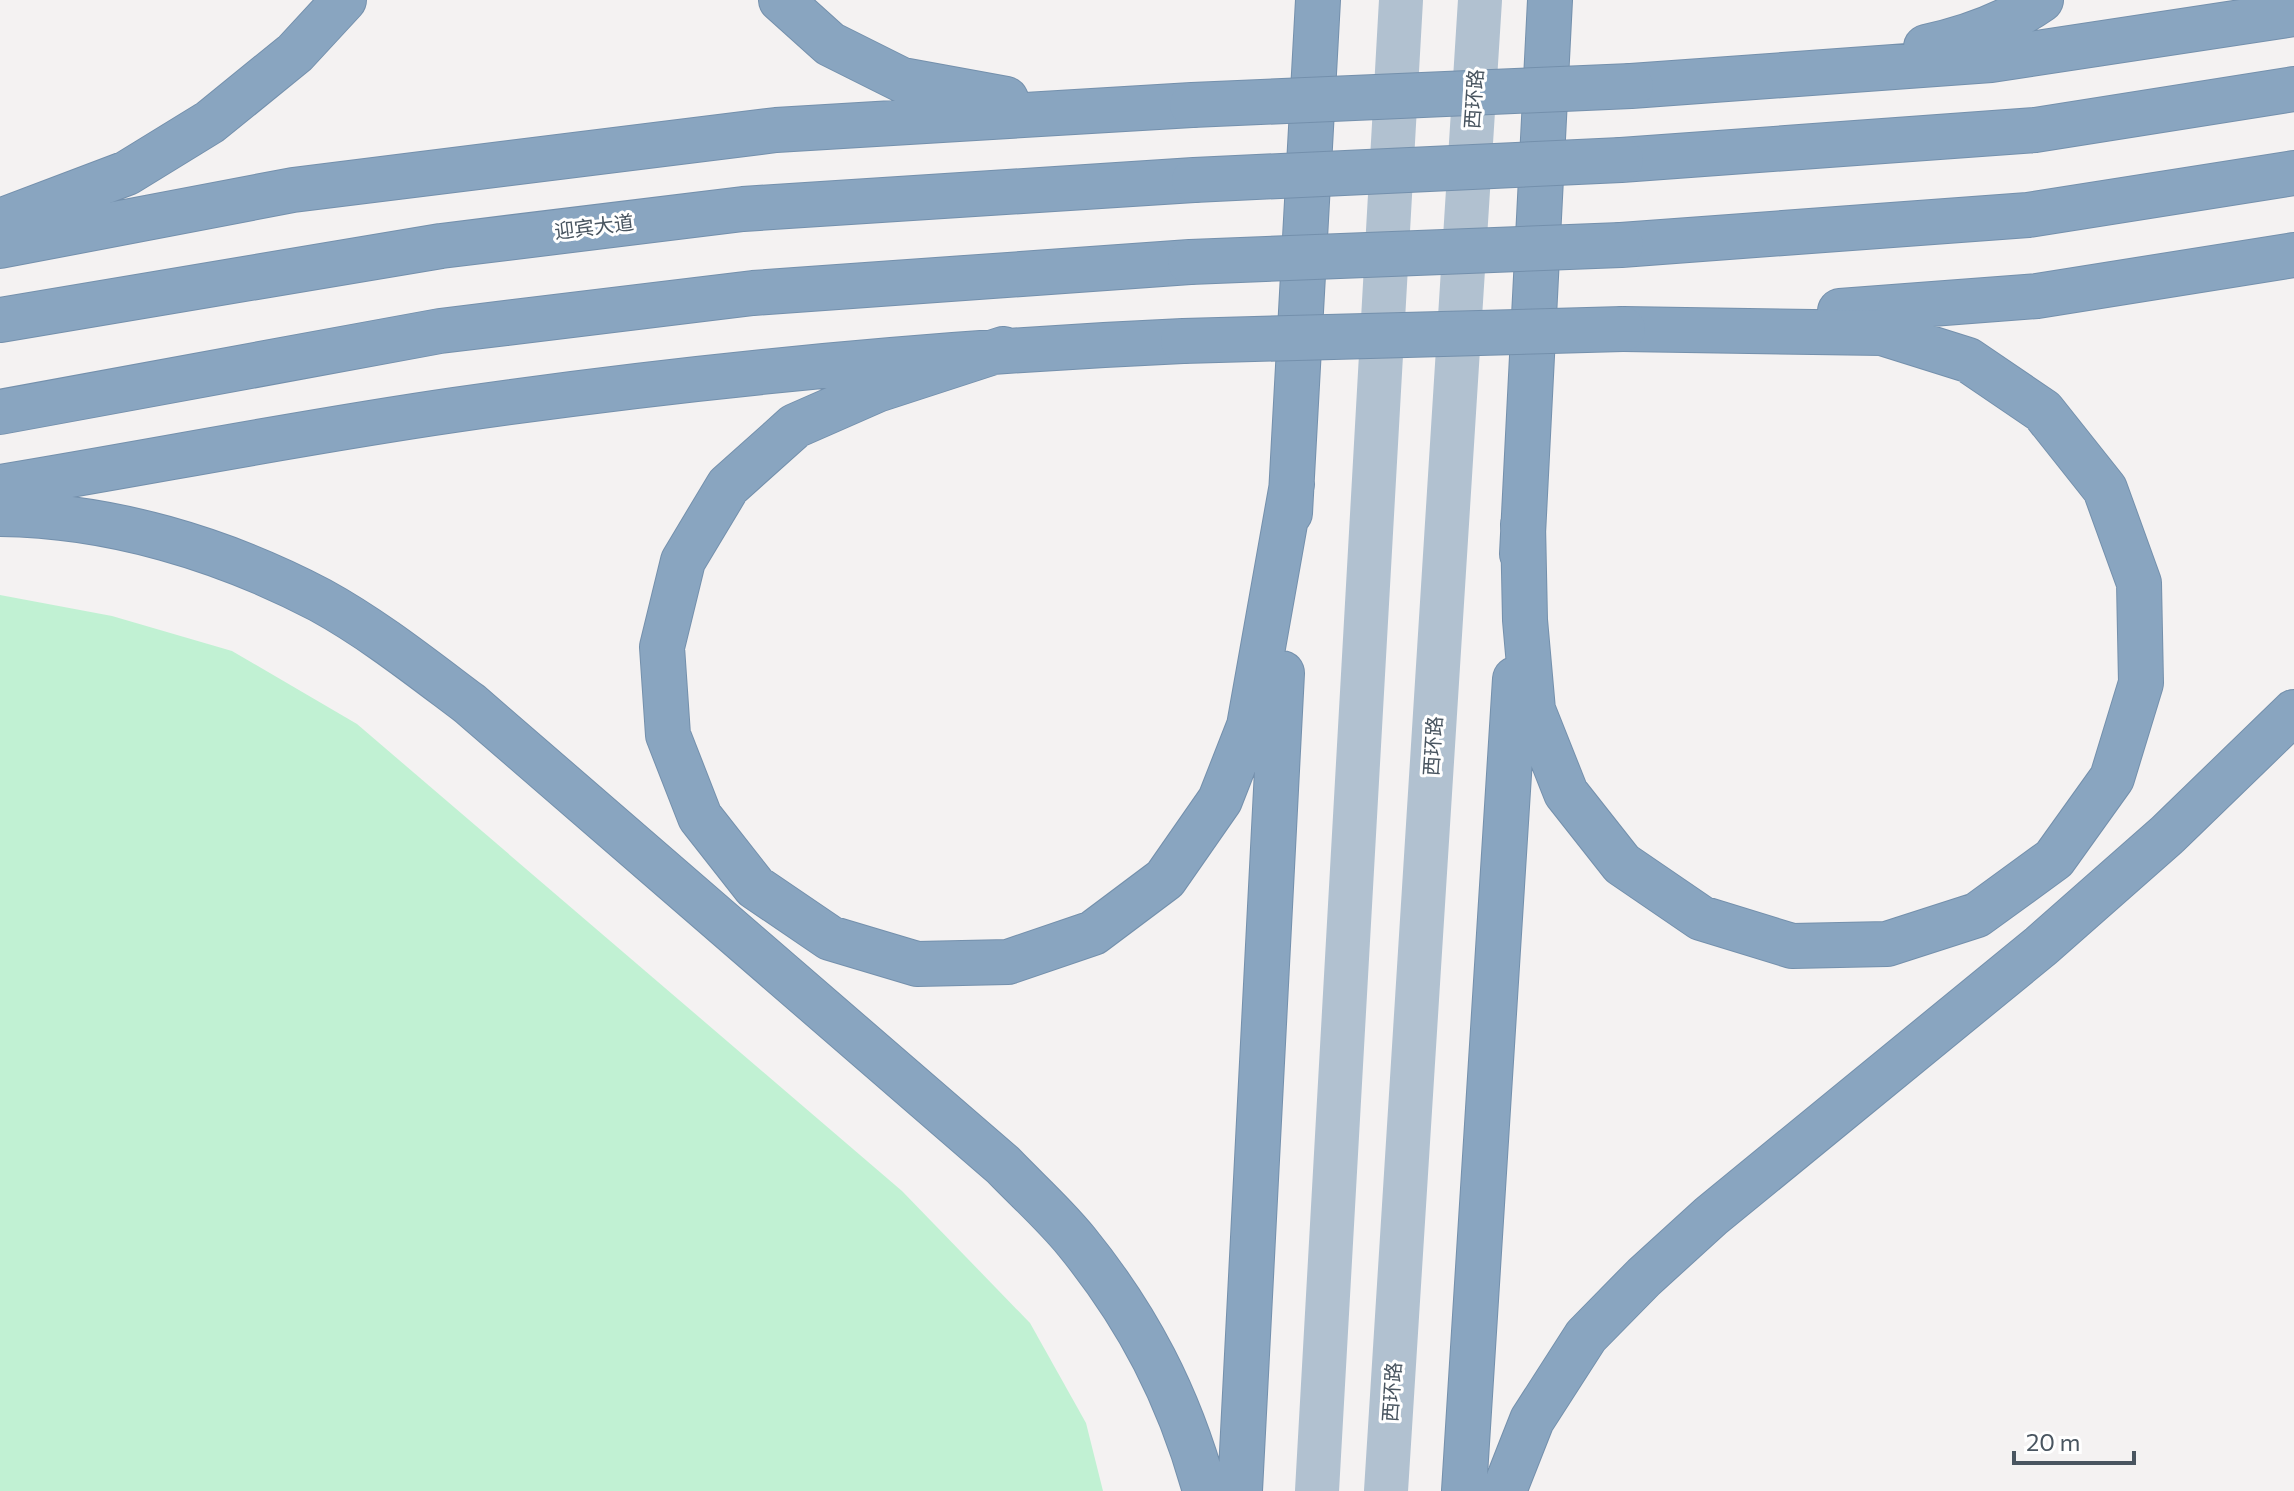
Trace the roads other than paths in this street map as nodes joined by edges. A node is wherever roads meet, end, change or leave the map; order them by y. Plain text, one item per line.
1 (344, 0) edge
2 (781, 0) edge
3 (1401, 0) edge
4 (1480, 0) edge
5 (1550, 0) edge
6 (2041, 0) edge
7 (1316, 10) edge
8 (2294, 14) edge
9 (1799, 74) junction
10 (2294, 89) edge
11 (1100, 110) junction
12 (2294, 173) edge
13 (0, 221) edge
14 (0, 246) edge
15 (2294, 255) edge
16 (0, 320) edge
17 (1623, 329) junction
18 (1003, 349) junction
19 (0, 412) edge
20 (1292, 484) junction
21 (0, 487) edge
22 (0, 514) edge
23 (1523, 524) junction
24 (2294, 712) edge
25 (1205, 1491) edge
26 (1240, 1491) edge
27 (1317, 1491) edge
28 (1386, 1491) edge
29 (1464, 1491) edge
30 (1504, 1491) edge

1 - 13 highway
2 - 11 highway
3 - 27 main road
4 - 28 main road, 西环路
5 - 23 highway
6 - 9 highway
7 - 20 highway
8 - 9 highway
9 - 11 highway, bridge
10 - 16 highway, 迎宾大道, bridge
11 - 14 highway
12 - 19 highway, bridge
15 - 17 highway
17 - 18 highway, bridge
17 - 23 highway
18 - 20 highway
18 - 21 highway
20 - 26 highway
22 - 25 highway
23 - 29 highway
24 - 30 highway

